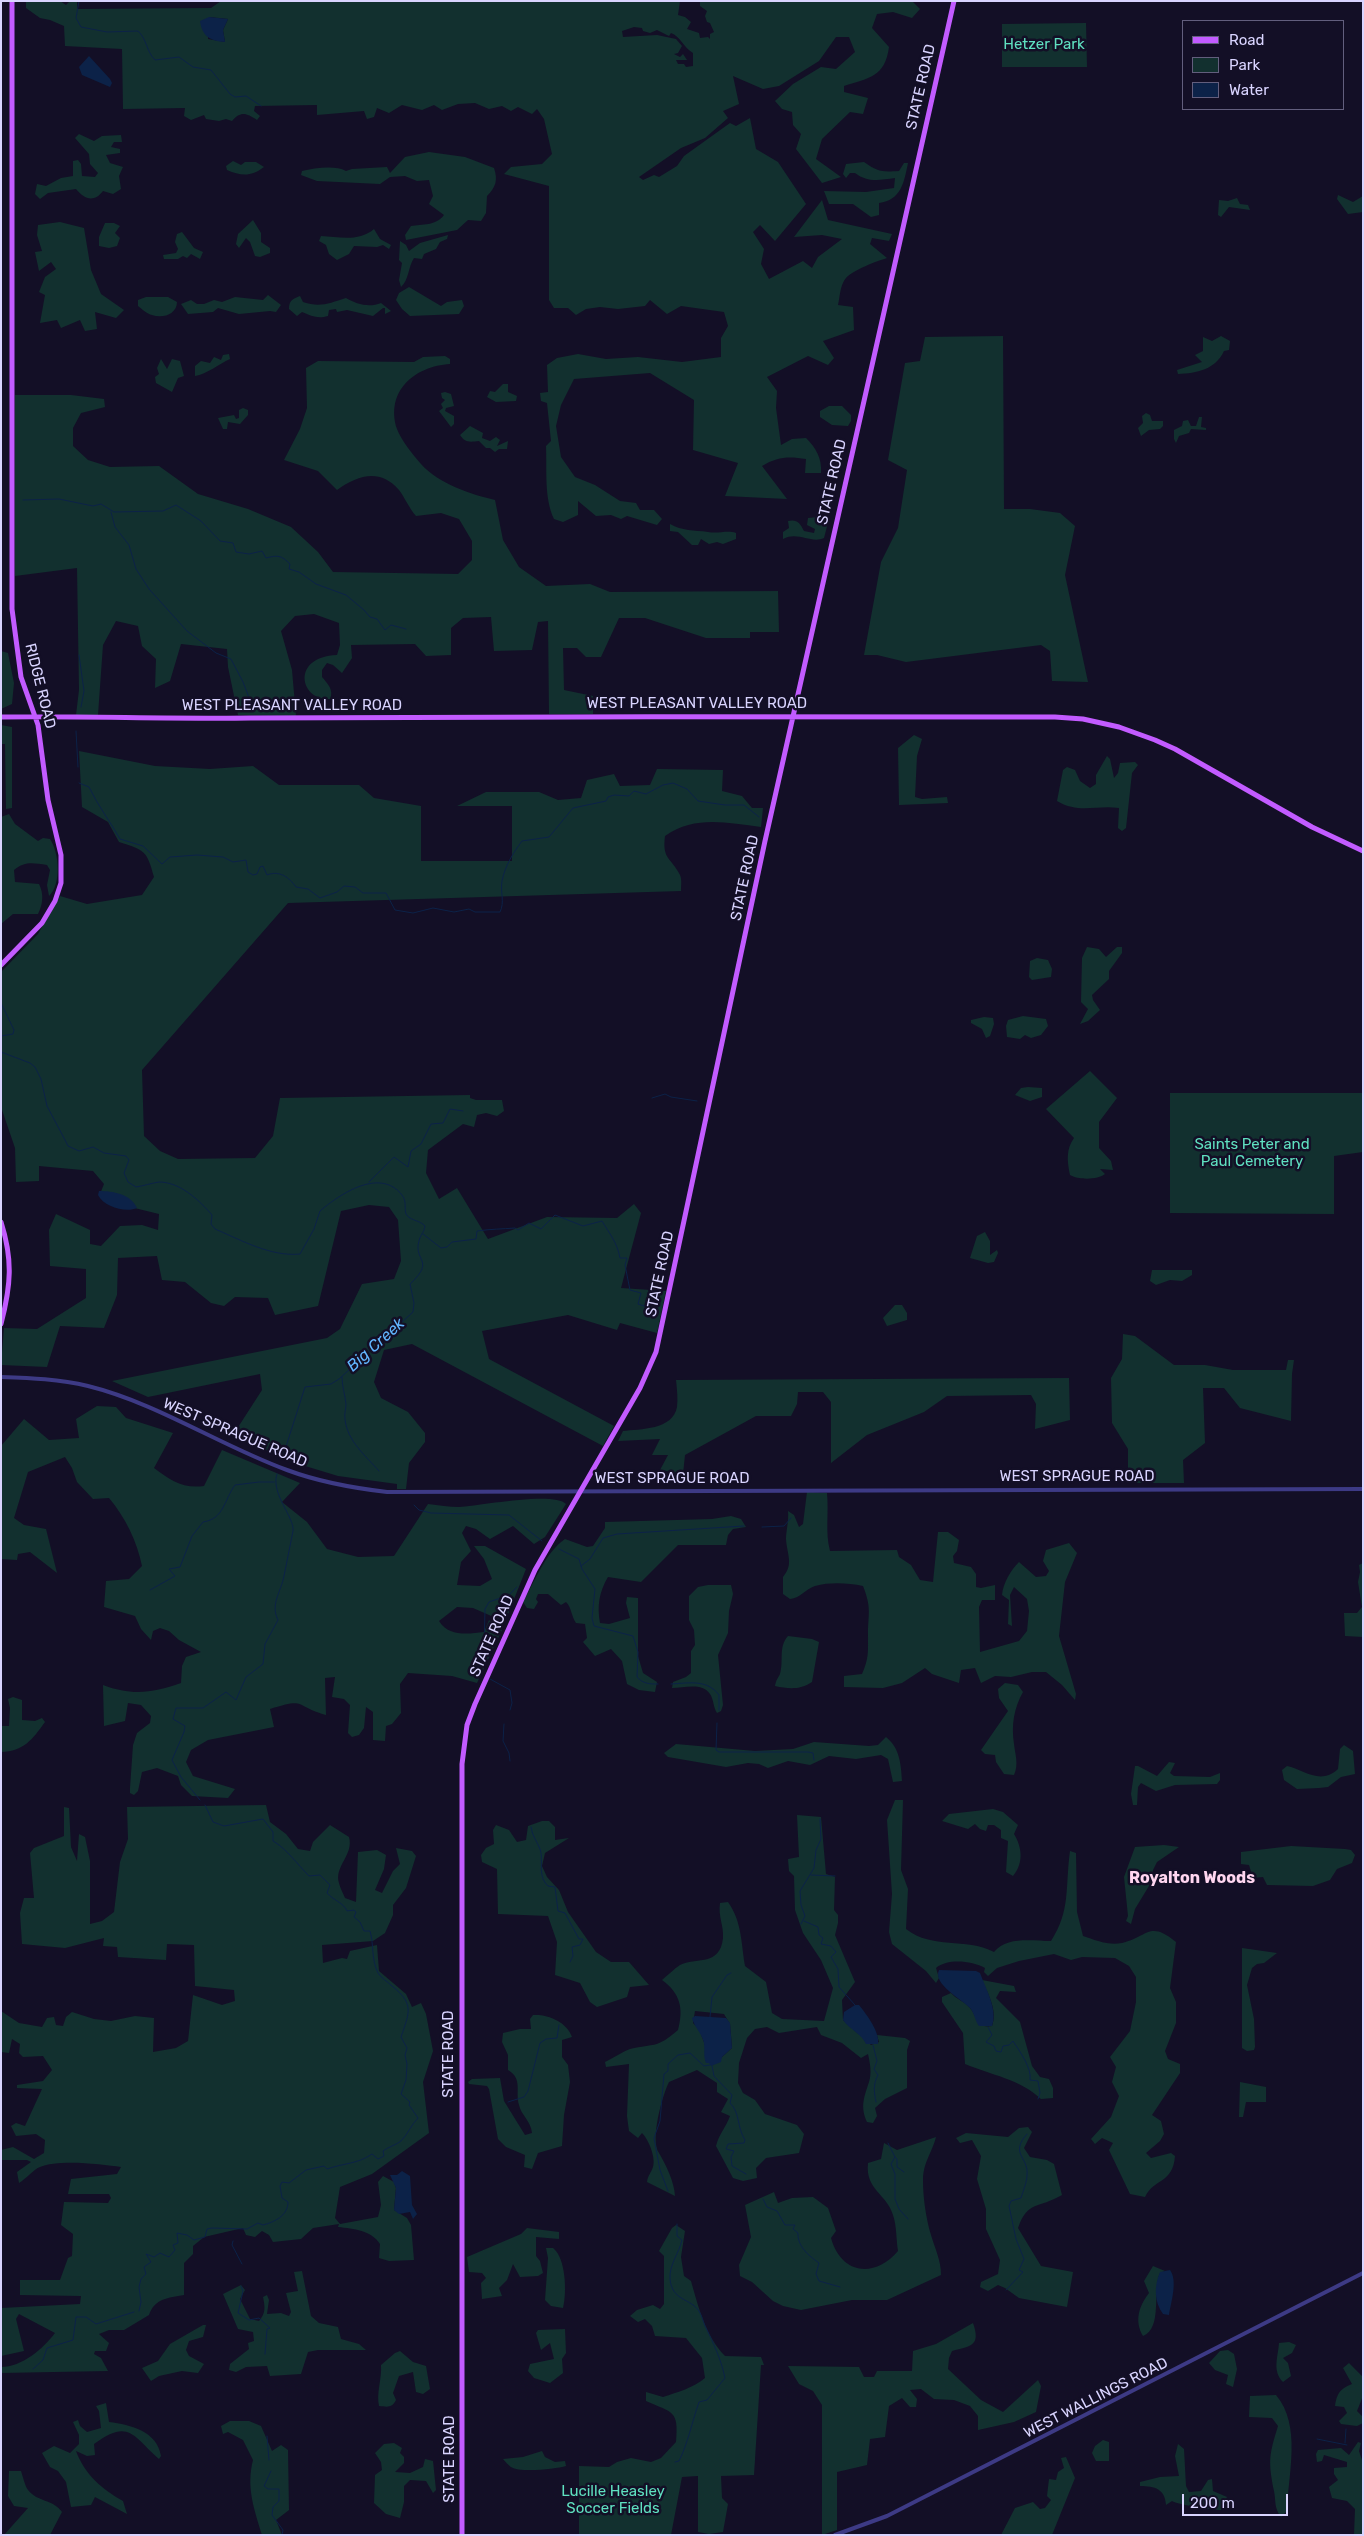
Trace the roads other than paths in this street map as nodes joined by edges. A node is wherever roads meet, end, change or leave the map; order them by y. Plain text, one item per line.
1 (12, 1) edge
2 (954, 1) edge
3 (793, 716) junction
4 (1, 717) edge
5 (36, 717) junction
6 (1363, 851) edge
7 (1, 965) edge
8 (1, 1222) edge
9 (1, 1324) edge
10 (1, 1377) edge
11 (1363, 1489) edge
12 (581, 1490) junction
13 (1363, 2273) edge
14 (462, 2535) edge
15 (835, 2535) edge

1 - 5 main road, RIDGE ROAD
2 - 3 main road, STATE ROAD
3 - 5 main road, WEST PLEASANT VALLEY ROAD
3 - 6 main road, WEST PLEASANT VALLEY ROAD
3 - 12 main road, STATE ROAD
4 - 5 main road, WEST PLEASANT VALLEY ROAD
5 - 7 main road, RIDGE ROAD
8 - 9 main road
10 - 12 street, WEST SPRAGUE ROAD
11 - 12 street, WEST SPRAGUE ROAD
12 - 14 main road, STATE ROAD
13 - 15 street, WEST WALLINGS ROAD

